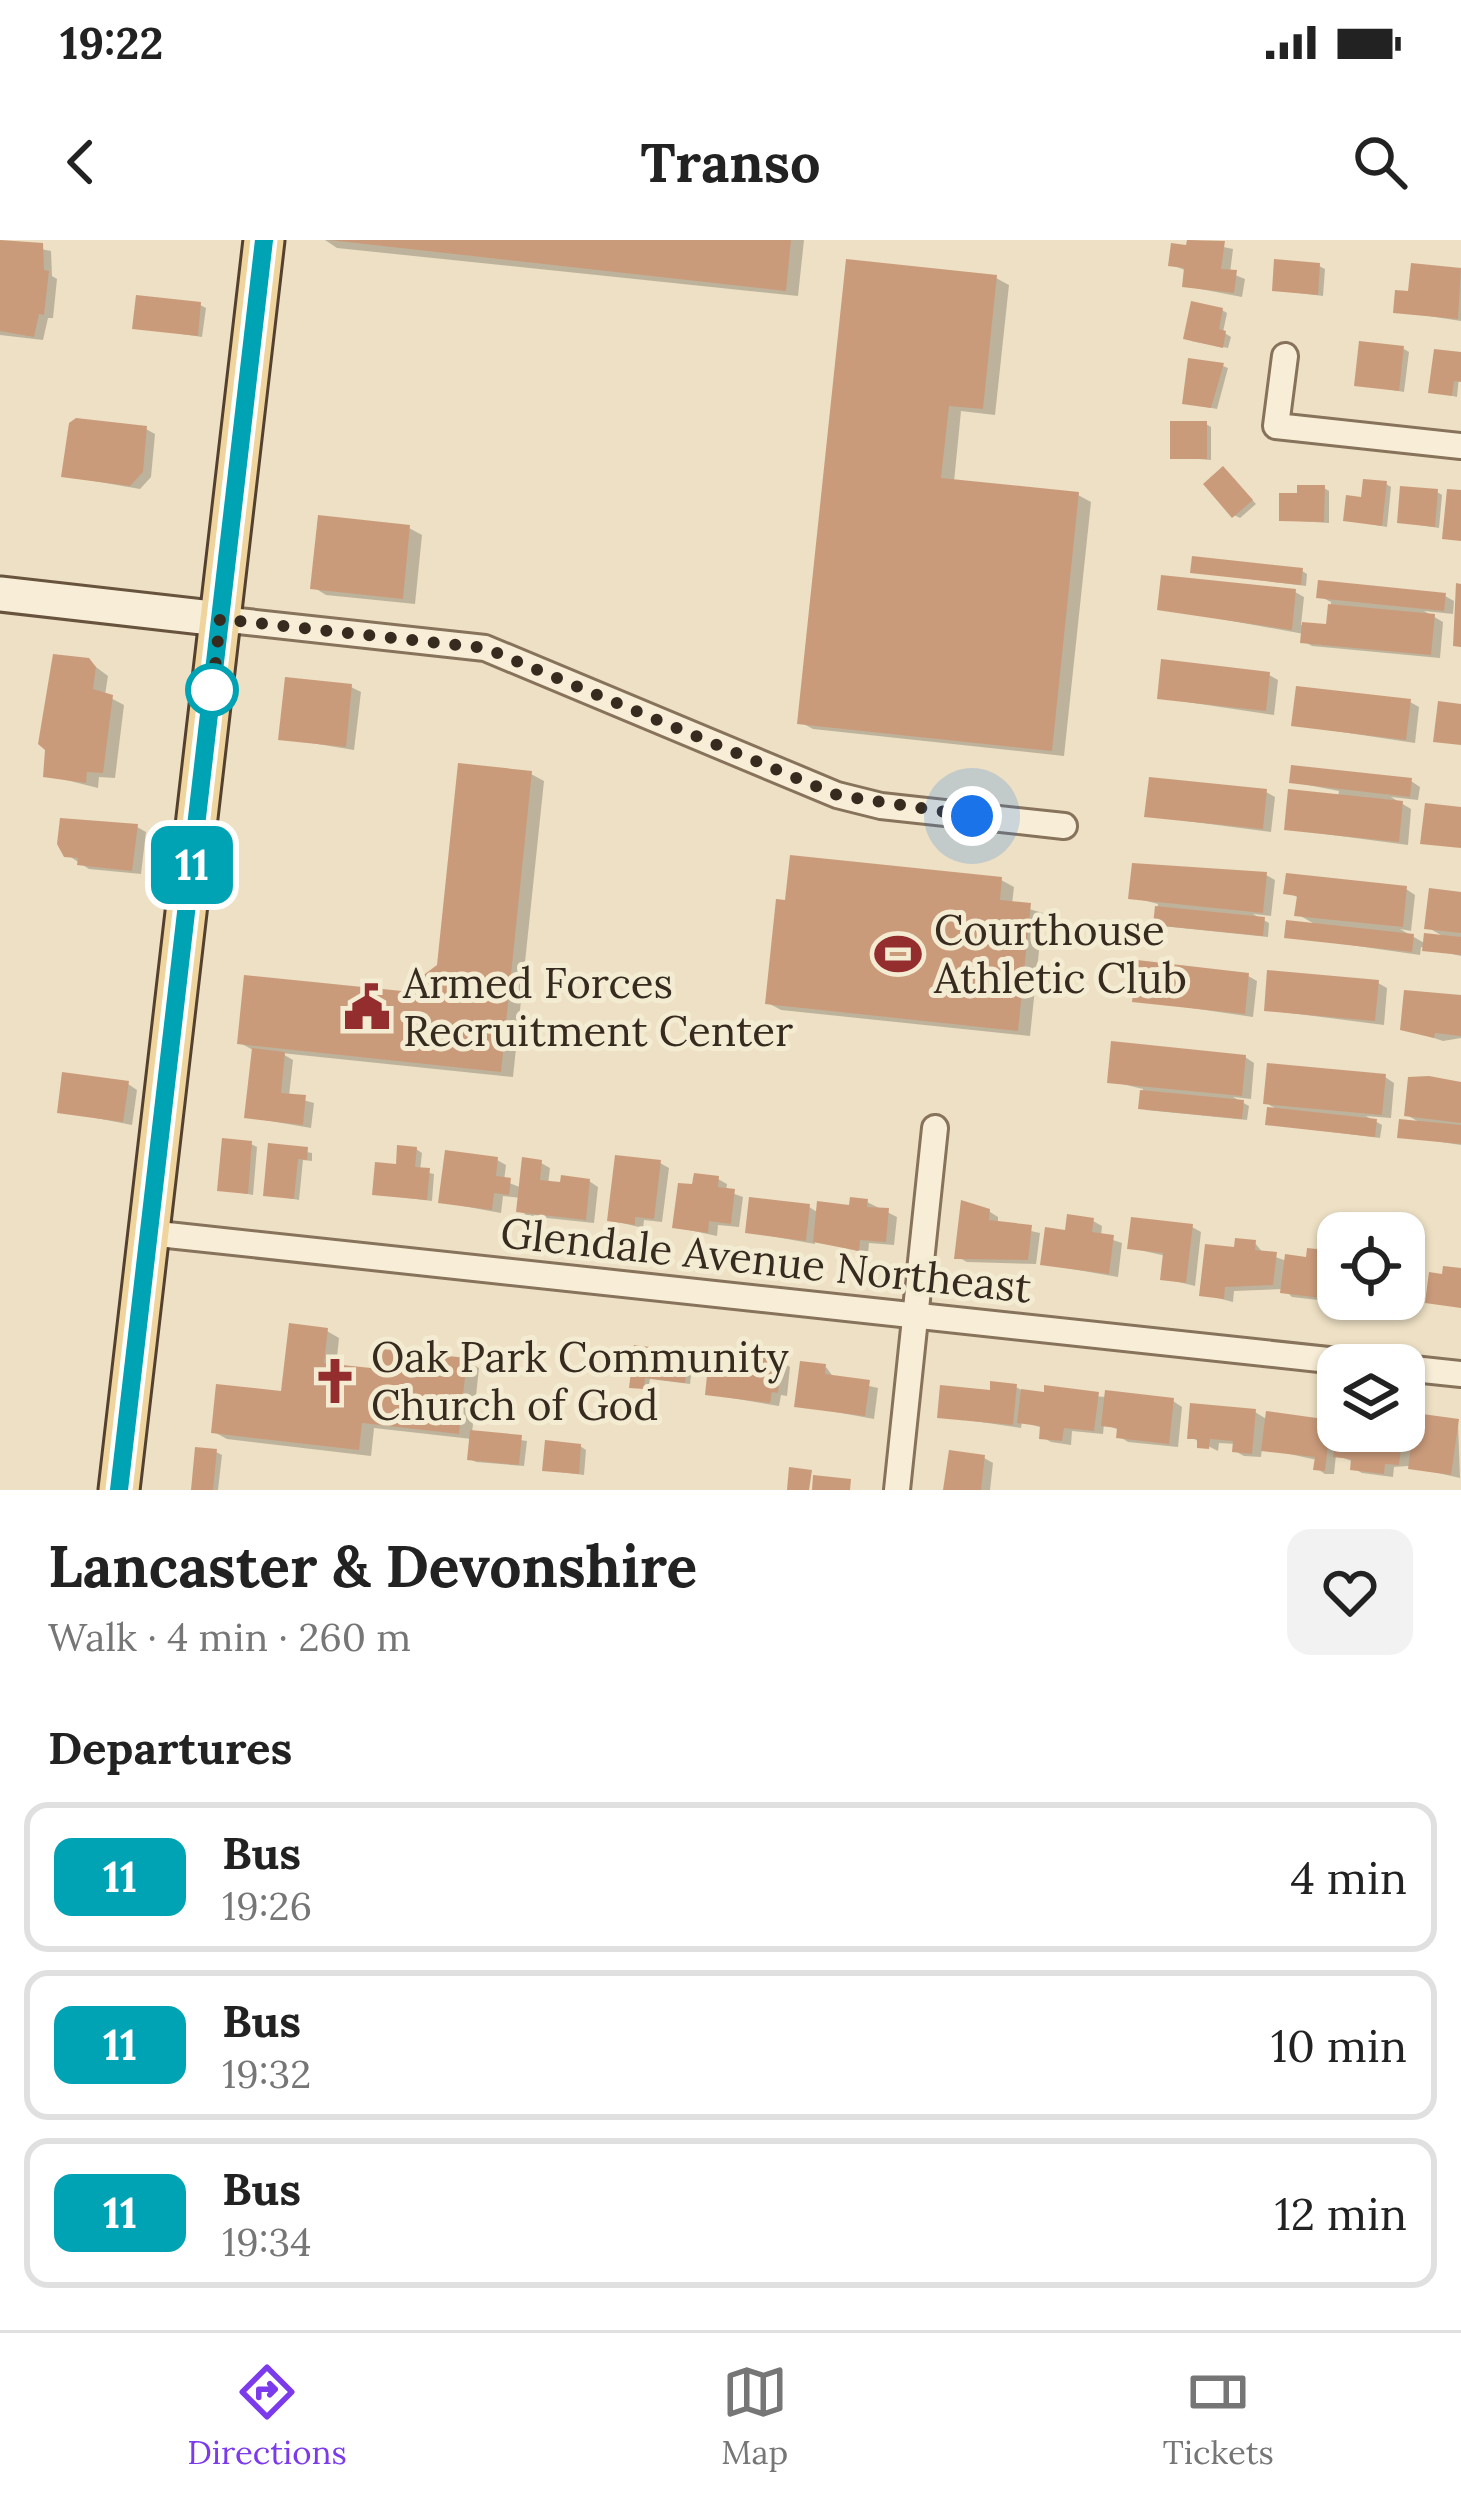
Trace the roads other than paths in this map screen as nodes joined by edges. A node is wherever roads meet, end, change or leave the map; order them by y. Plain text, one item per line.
1 (264, 240) edge
2 (1285, 356) dead end
3 (1461, 446) edge
4 (0, 594) edge
5 (220, 619) junction
6 (1064, 826) dead end
7 (935, 1128) dead end
8 (149, 1233) junction
9 (916, 1315) junction
10 (1317, 1359) edge
11 (1425, 1370) edge
12 (1461, 1374) edge
13 (119, 1490) edge
14 (897, 1490) edge

1 - 5 main road
2 - 3 street
4 - 5 street
5 - 6 street
5 - 8 main road
7 - 9 street
8 - 9 street, Glendale Avenue Northeast
8 - 13 main road
9 - 10 street, Glendale Avenue Northeast
9 - 14 street
11 - 12 street

